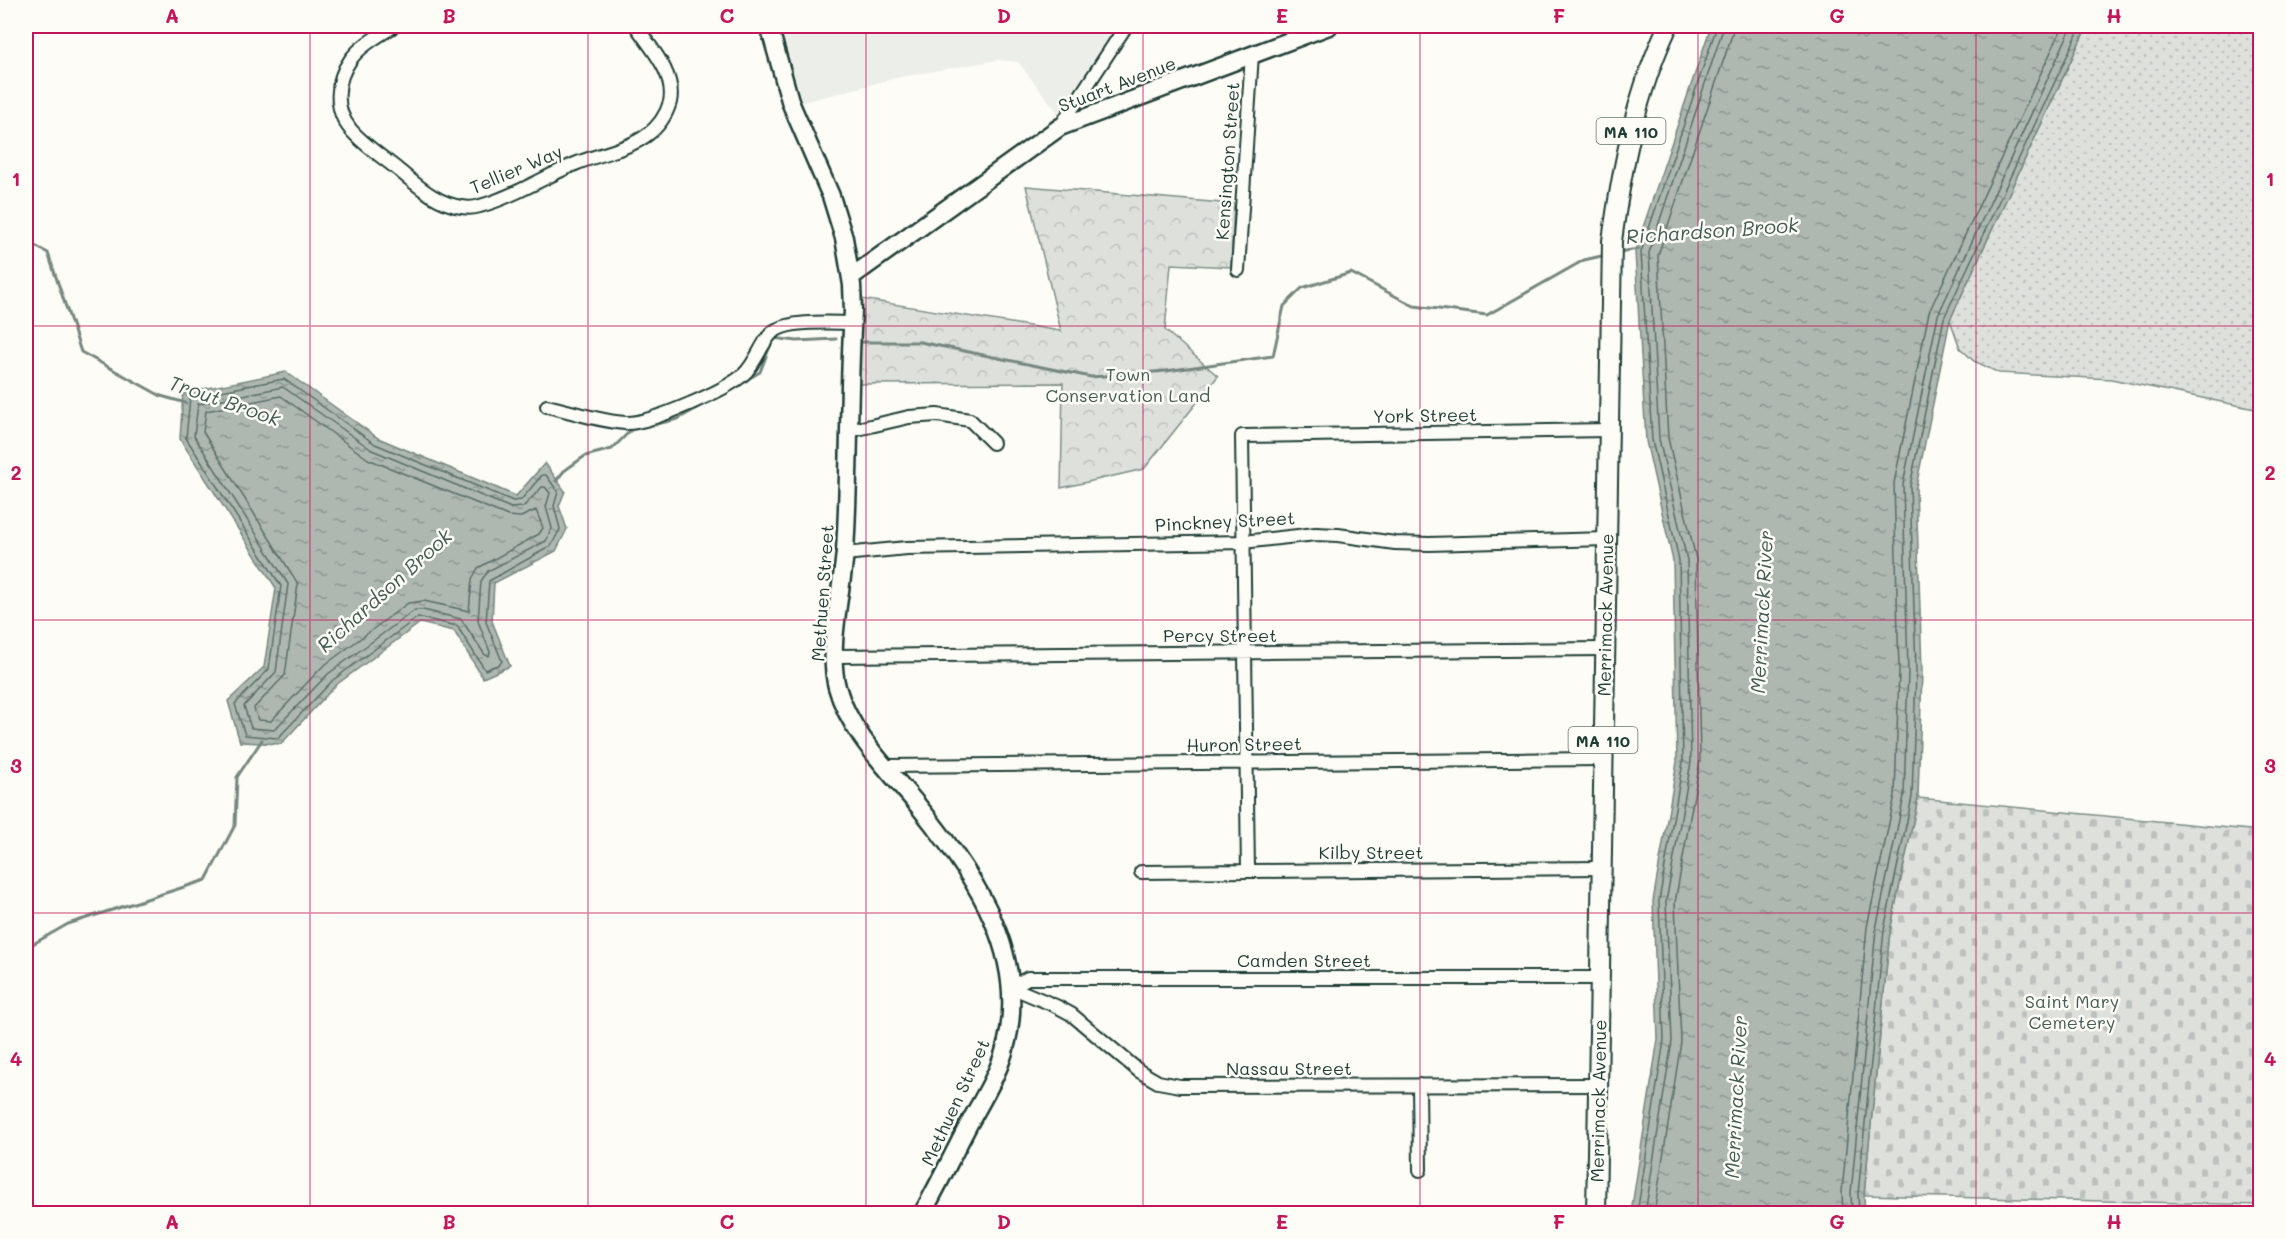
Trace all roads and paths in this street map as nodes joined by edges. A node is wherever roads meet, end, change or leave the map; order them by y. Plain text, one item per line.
1 (394, 26) edge
2 (636, 26) edge
3 (769, 26) edge
4 (1126, 26) edge
5 (1329, 26) edge
6 (1668, 26) edge
7 (1251, 54) junction
8 (1060, 127) junction
9 (1238, 270) dead end
10 (851, 277) junction
11 (853, 323) junction
12 (547, 406) dead end
13 (849, 430) junction
14 (1608, 430) junction
15 (993, 443) dead end
16 (1607, 539) junction
17 (1243, 542) junction
18 (844, 554) junction
19 (1605, 650) junction
20 (1245, 652) junction
21 (835, 656) junction
22 (1603, 759) junction
23 (1246, 762) junction
24 (886, 766) junction
25 (1602, 868) junction
26 (1248, 871) junction
27 (1141, 872) dead end
28 (1600, 978) junction
29 (1011, 987) junction
30 (1419, 1085) junction
31 (1598, 1085) junction
32 (1420, 1170) dead end
33 (922, 1214) edge
34 (1596, 1214) edge
35 (2023, 1214) edge
36 (2039, 1214) edge

1 - 2 street, Tellier Way
3 - 10 street, Methuen Street
4 - 8 street
5 - 7 street, Stuart Avenue
6 - 14 main road, Merrimack Avenue / MA 110
7 - 8 street, Stuart Avenue
7 - 9 street, Kensington Street
8 - 10 street, Stuart Avenue
10 - 11 street, Methuen Street
11 - 12 street
11 - 13 street, Methuen Street
13 - 15 street
13 - 18 street, Methuen Street
14 - 16 main road, Merrimack Avenue / MA 110
14 - 17 street, York Street
16 - 17 street, Pinckney Street
16 - 19 main road, Merrimack Avenue / MA 110
17 - 18 street, Pinckney Street
17 - 20 street
18 - 21 street, Methuen Street
19 - 20 street, Percy Street
19 - 22 main road, Merrimack Avenue / MA 110
20 - 21 street, Percy Street
20 - 23 street
21 - 24 street, Methuen Street
22 - 23 street, Huron Street
22 - 25 main road, Merrimack Avenue / MA 110
23 - 24 street, Huron Street
23 - 26 street
24 - 29 street, Methuen Street
25 - 26 street, Kilby Street
25 - 28 main road, Merrimack Avenue / MA 110
26 - 27 street, Kilby Street
28 - 29 street, Camden Street
28 - 31 main road, Merrimack Avenue / MA 110
29 - 30 street, Nassau Street
29 - 33 street, Methuen Street
30 - 31 street, Nassau Street
30 - 32 street
31 - 34 main road, Merrimack Avenue / MA 110
35 - 36 street

